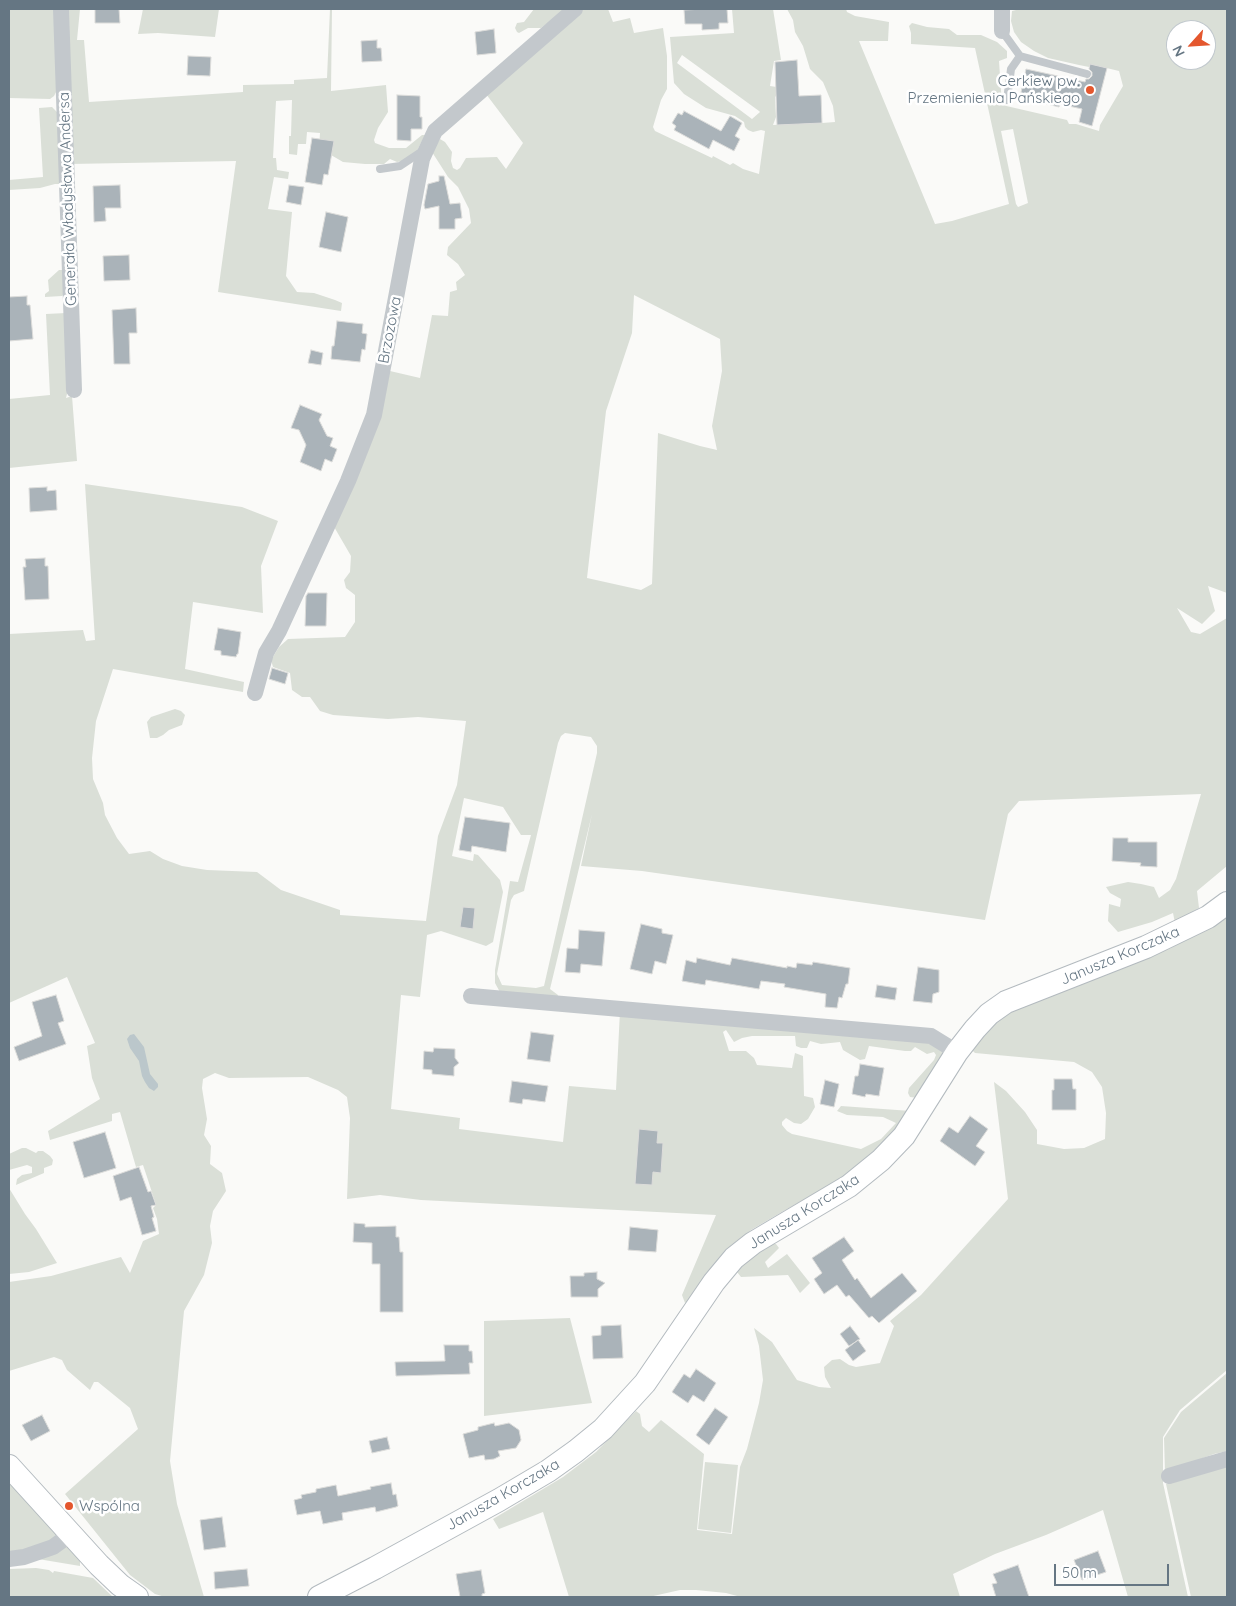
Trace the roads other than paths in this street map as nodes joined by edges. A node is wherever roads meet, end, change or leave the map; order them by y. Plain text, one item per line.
1 (61, 9) edge
2 (575, 9) edge
3 (1002, 9) edge
4 (1002, 31) joint
5 (1020, 56) junction
6 (1087, 74) dead end
7 (1007, 100) dead end
8 (427, 150) junction
9 (380, 169) dead end
10 (74, 390) dead end
11 (255, 693) dead end
12 (1227, 903) edge
13 (471, 996) dead end
14 (957, 1052) junction
15 (1227, 1459) edge
16 (9, 1466) edge
17 (1169, 1476) dead end
18 (71, 1534) junction
19 (9, 1560) edge
20 (137, 1597) edge
21 (319, 1597) edge

1 - 10 street, Generała Władysława Andersa
2 - 8 street, Brzozowa
3 - 4 street
4 - 5 lane
5 - 6 lane
5 - 7 lane
8 - 9 lane
8 - 11 street, Brzozowa
12 - 14 street, Janusza Korczaka
13 - 14 street
14 - 21 street, Janusza Korczaka
15 - 17 street
16 - 18 street
18 - 19 street
18 - 20 street

